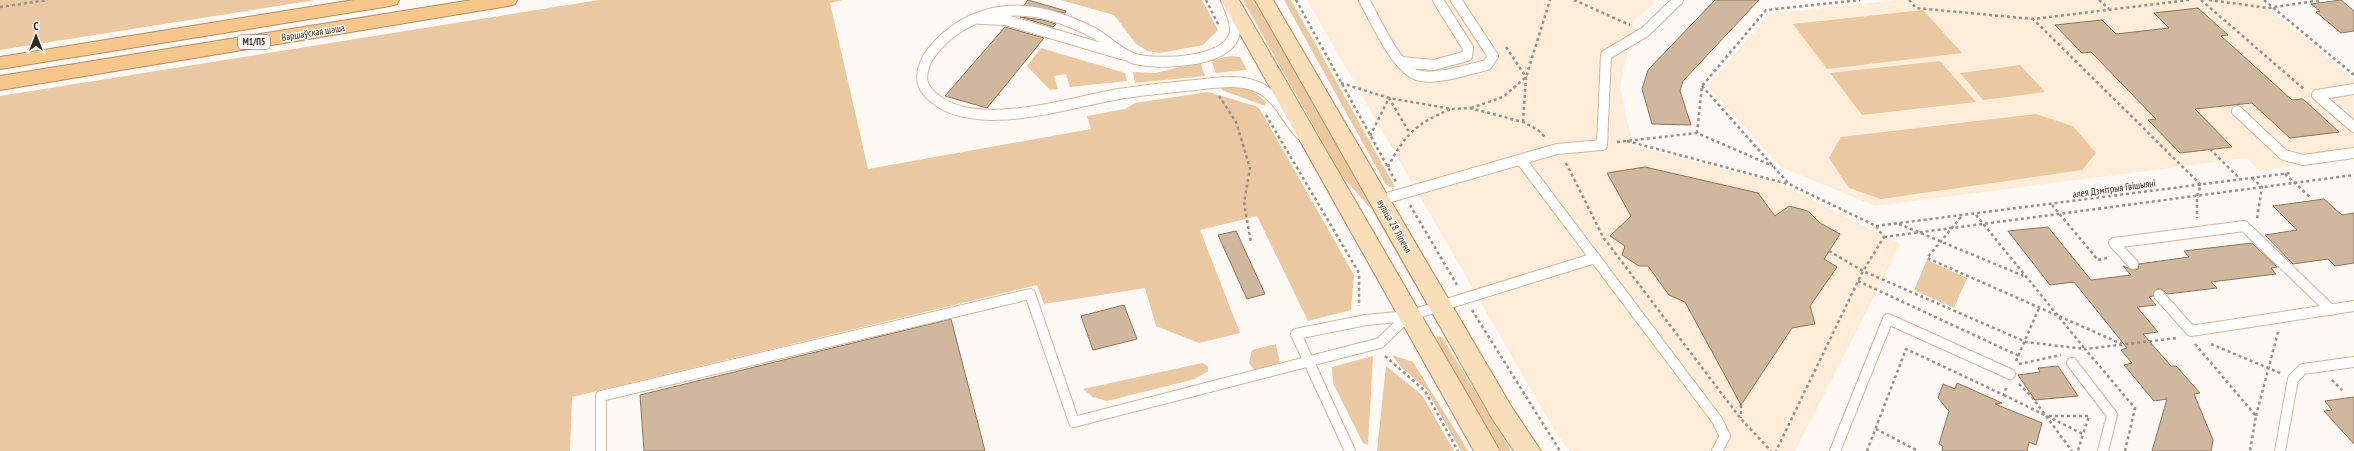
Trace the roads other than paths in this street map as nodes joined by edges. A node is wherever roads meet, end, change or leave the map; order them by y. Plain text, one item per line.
1 (390, 0) edge
2 (508, 0) edge
3 (1226, 0) edge
4 (1230, 0) edge
5 (1264, 0) edge
6 (1364, 0) edge
7 (1438, 0) edge
8 (1456, 0) edge
9 (1678, 0) edge
10 (965, 24) junction
11 (1127, 56) junction
12 (1401, 62) junction
13 (0, 63) edge
14 (0, 83) edge
15 (2354, 89) edge
16 (2237, 111) dead end
17 (2354, 127) edge
18 (1312, 146) junction
19 (2354, 153) edge
20 (1521, 160) junction
21 (1380, 200) junction
22 (1595, 258) junction
23 (2133, 264) dead end
24 (2159, 295) dead end
25 (2354, 306) edge
26 (1441, 307) junction
27 (2330, 310) junction
28 (1408, 316) junction
29 (2072, 358) road end
30 (2354, 362) edge
31 (1309, 363) junction
32 (2010, 374) road end
33 (601, 451) edge
34 (1350, 451) edge
35 (1487, 451) edge
36 (1528, 451) edge
37 (1717, 451) edge
38 (1835, 451) edge
39 (2103, 451) edge
40 (2280, 451) edge

1 - 13 highway, Варшаўская шаша / М1/П5
2 - 14 highway, Варшаўская шаша / М1/П5
3 - 11 lane
4 - 18 main road
5 - 21 main road, вуліца 28 Ліпеня
6 - 12 lane
7 - 12 lane
8 - 12 lane
9 - 20 lane
10 - 11 lane
10 - 11 lane
10 - 18 lane
15 - 17 lane
16 - 19 lane
18 - 28 main road
20 - 21 lane
20 - 22 lane
21 - 26 main road, вуліца 28 Ліпеня
22 - 26 lane
22 - 37 lane
23 - 27 lane
24 - 27 lane
25 - 27 lane
26 - 28 lane
26 - 36 main road, вуліца 28 Ліпеня
28 - 31 lane
28 - 31 lane
28 - 35 main road
29 - 39 lane
30 - 40 lane
31 - 33 lane
31 - 34 lane
32 - 38 lane

